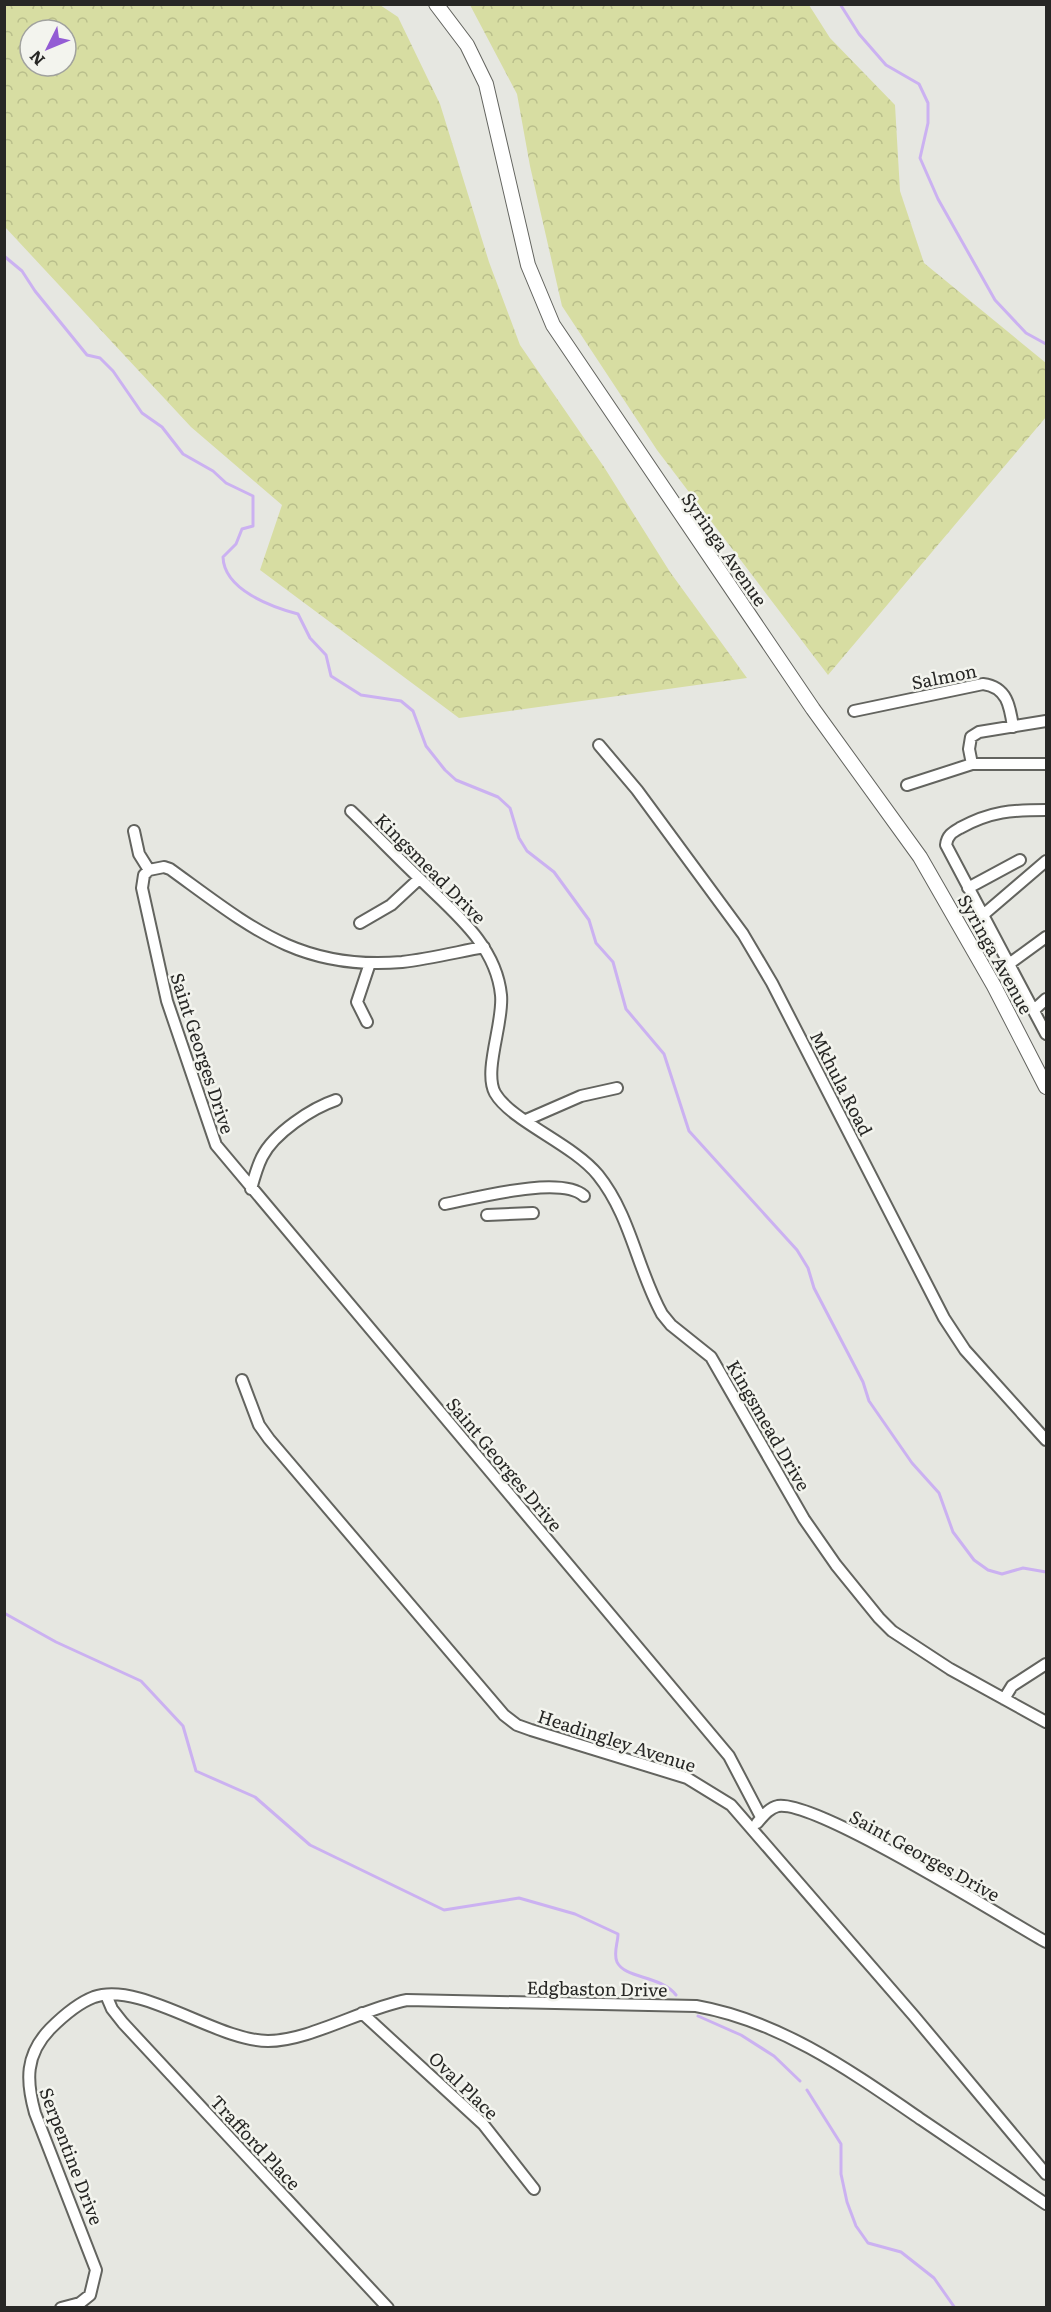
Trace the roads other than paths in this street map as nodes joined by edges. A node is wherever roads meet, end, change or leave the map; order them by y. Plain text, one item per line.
1 (436, 4) edge
2 (854, 711) dead end
3 (1047, 721) edge
4 (1013, 727) junction
5 (599, 745) dead end
6 (972, 764) junction
7 (1047, 764) edge
8 (907, 785) dead end
9 (1047, 810) edge
10 (351, 811) dead end
11 (134, 831) dead end
12 (1020, 860) dead end
13 (1047, 861) edge
14 (149, 870) junction
15 (419, 879) junction
16 (968, 888) junction
17 (983, 915) junction
18 (463, 922) junction
19 (360, 923) dead end
20 (1047, 937) edge
21 (484, 947) junction
22 (455, 953) junction
23 (370, 963) junction
24 (1009, 964) junction
25 (494, 970) junction
26 (1047, 999) edge
27 (1034, 1010) junction
28 (368, 1022) dead end
29 (1047, 1034) edge
30 (1047, 1087) edge
31 (617, 1088) dead end
32 (336, 1100) dead end
33 (526, 1120) junction
34 (251, 1189) junction
35 (584, 1196) dead end
36 (445, 1204) dead end
37 (533, 1213) dead end
38 (487, 1215) dead end
39 (242, 1380) dead end
40 (1047, 1440) edge
41 (1047, 1664) edge
42 (1004, 1699) junction
43 (1047, 1722) edge
44 (761, 1817) junction
45 (753, 1827) junction
46 (1047, 1942) edge
47 (106, 1995) junction
48 (362, 2013) junction
49 (1047, 2174) edge
50 (534, 2189) dead end
51 (1047, 2204) edge
52 (61, 2307) edge
53 (388, 2307) edge

1 - 30 street, Syringa Avenue
2 - 4 street, Salmon
3 - 4 street
4 - 6 street
5 - 40 street, Mkhula Road
6 - 7 street
6 - 8 street
9 - 16 street
10 - 15 street, Kingsmead Drive
11 - 14 street
12 - 16 street
13 - 17 street
14 - 23 street
14 - 34 street, Saint Georges Drive
15 - 18 street, Kingsmead Drive
15 - 19 street
16 - 17 street
17 - 24 street
18 - 21 street, Kingsmead Drive
18 - 22 street
20 - 24 street
21 - 22 street
21 - 25 street, Kingsmead Drive
22 - 23 street
22 - 25 street
23 - 28 street
24 - 27 street
25 - 33 street, Kingsmead Drive
26 - 27 street
27 - 29 street
31 - 33 street
32 - 34 street
33 - 42 street, Kingsmead Drive
34 - 44 street, Saint Georges Drive
35 - 36 street
37 - 38 street
39 - 45 street, Headingley Avenue
41 - 42 street
42 - 43 street, Kingsmead Drive
44 - 45 street
44 - 46 street, Saint Georges Drive
45 - 49 street, Headingley Avenue
47 - 48 street, Edgbaston Drive
47 - 52 street, Serpentine Drive
47 - 53 street, Trafford Place
48 - 50 street, Oval Place
48 - 51 street, Edgbaston Drive

